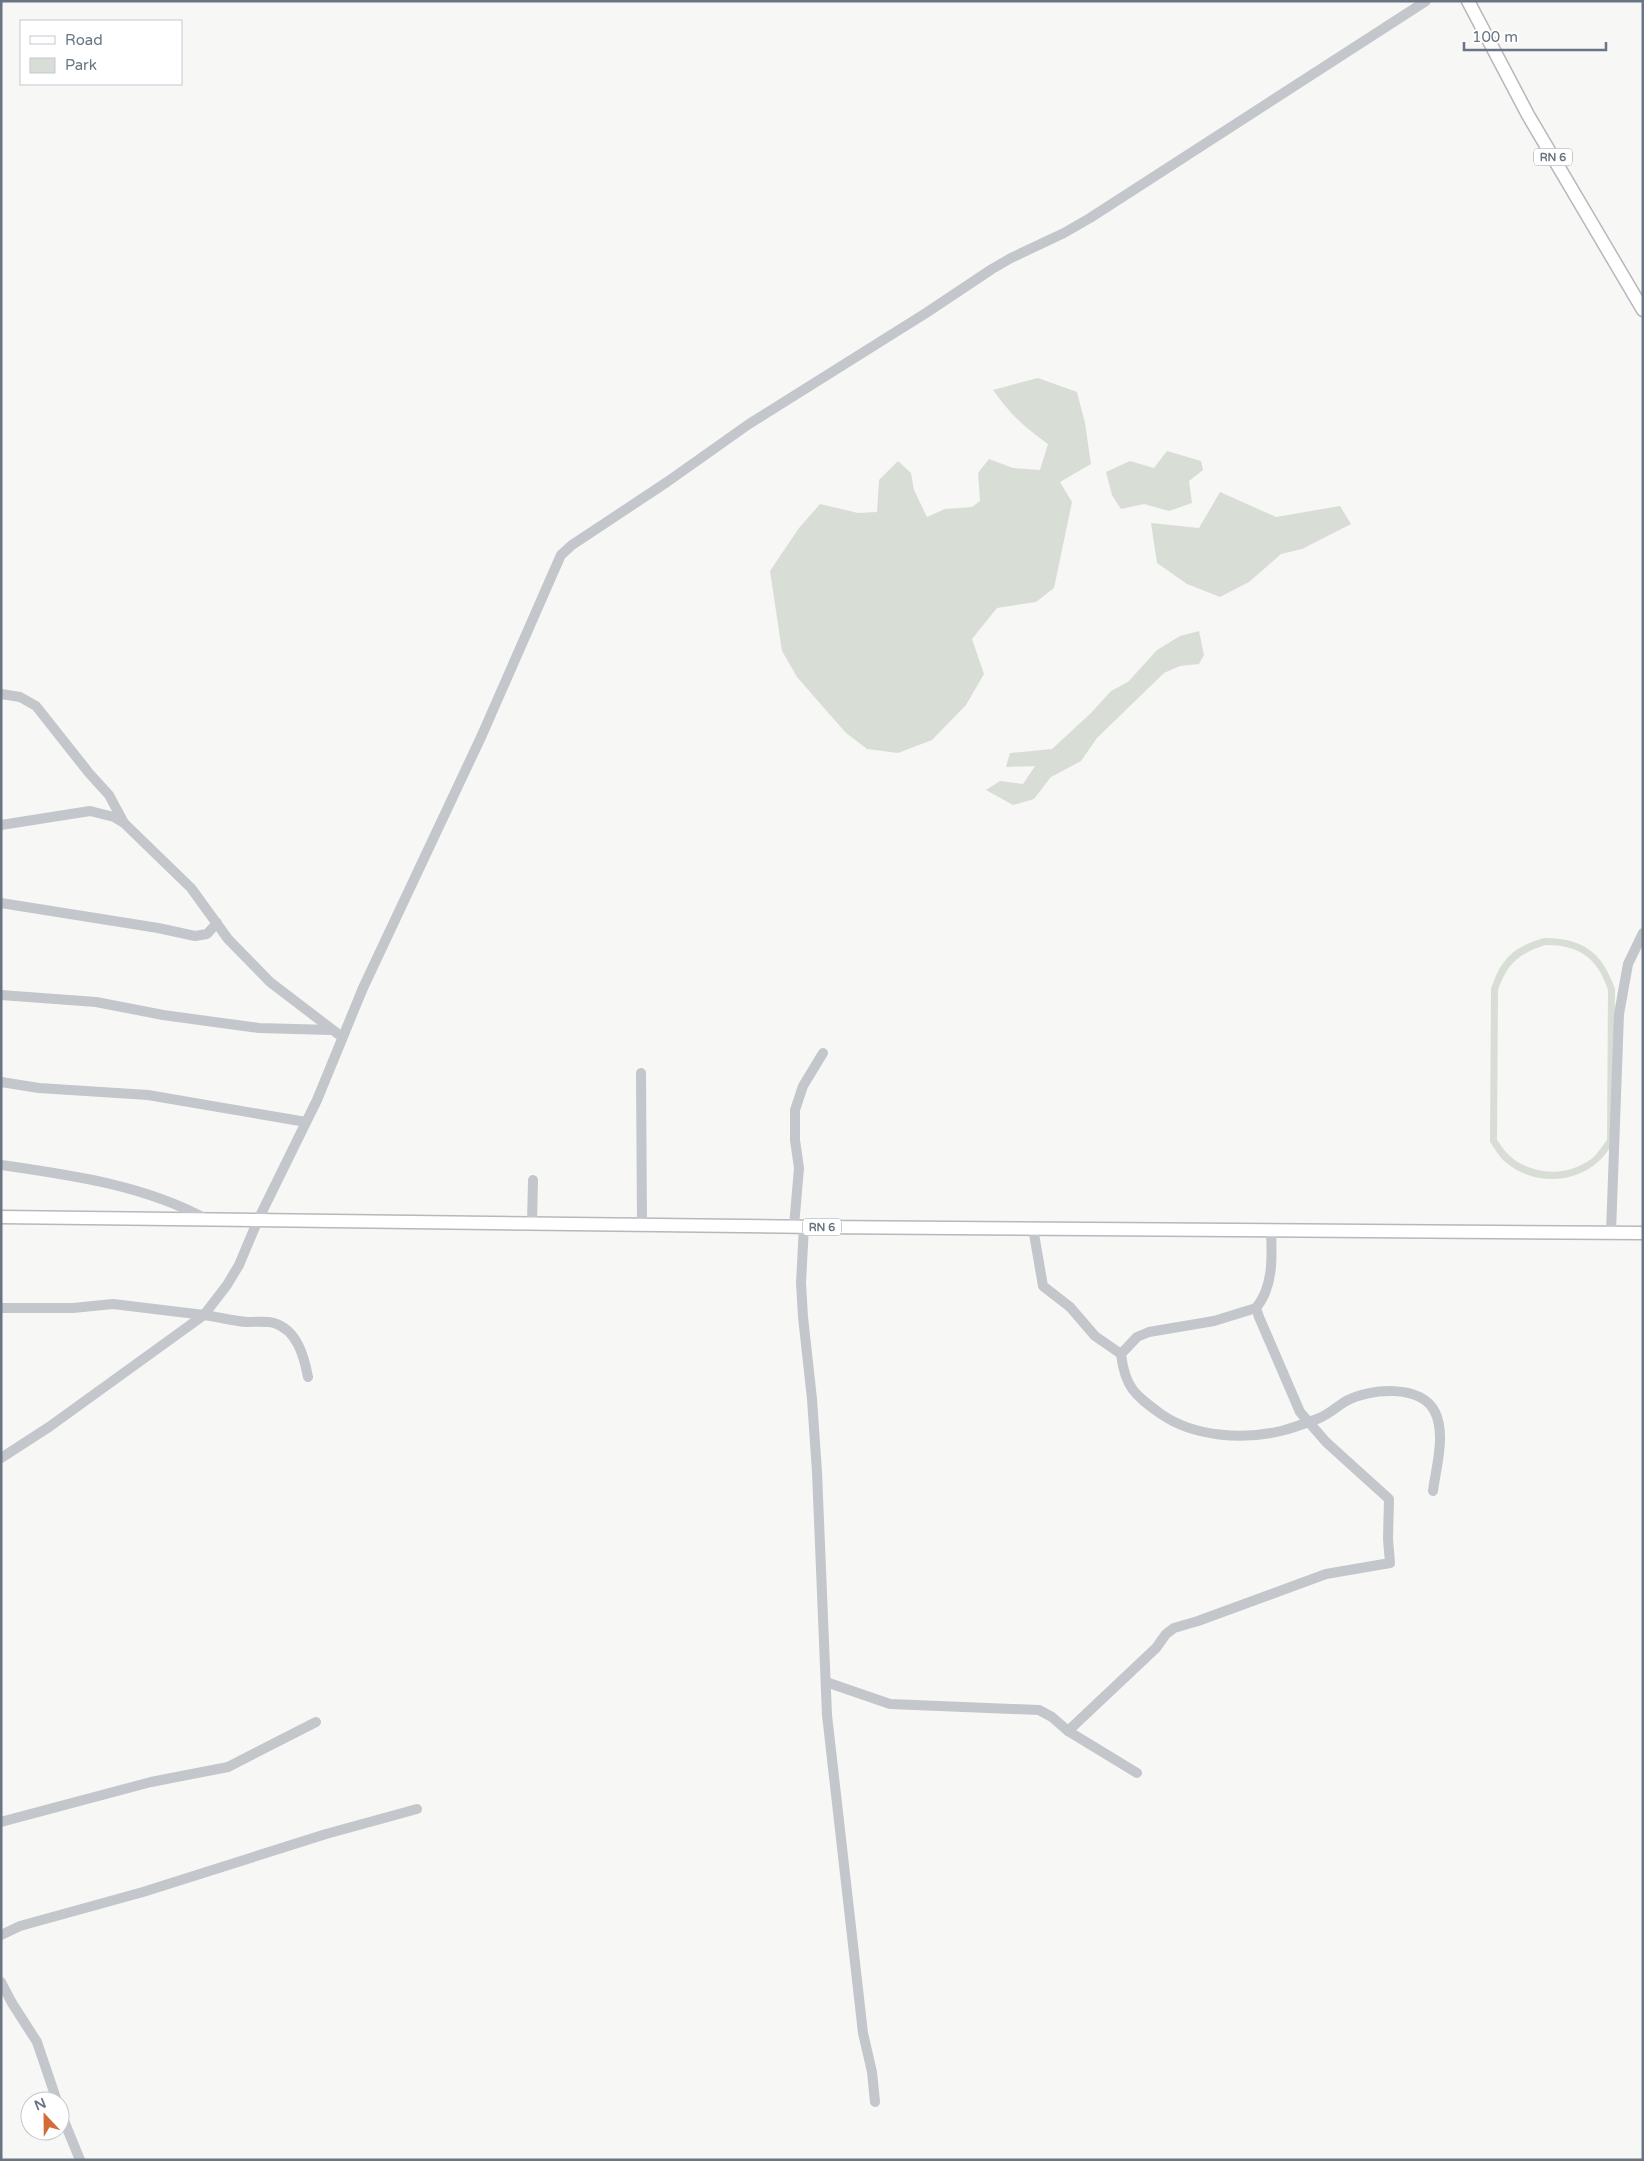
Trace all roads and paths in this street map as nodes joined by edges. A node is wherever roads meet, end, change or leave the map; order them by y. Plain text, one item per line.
1 (1426, 1) edge
2 (1468, 1) edge
3 (1643, 310) edge
4 (1, 694) edge
5 (109, 795) junction
6 (90, 811) junction
7 (124, 823) junction
8 (1, 825) edge
9 (1, 904) edge
10 (217, 923) junction
11 (1643, 933) edge
12 (1, 995) edge
13 (330, 1030) junction
14 (342, 1038) junction
15 (823, 1053) dead end
16 (642, 1073) dead end
17 (1, 1082) edge
18 (306, 1122) junction
19 (1, 1165) edge
20 (533, 1180) dead end
21 (1, 1217) edge
22 (206, 1220) junction
23 (258, 1220) junction
24 (532, 1223) junction
25 (642, 1224) junction
26 (799, 1226) junction
27 (1033, 1228) junction
28 (1271, 1230) junction
29 (1610, 1232) junction
30 (1643, 1233) edge
31 (1, 1308) edge
32 (1256, 1308) junction
33 (204, 1315) junction
34 (1121, 1354) junction
35 (308, 1377) dead end
36 (1308, 1421) junction
37 (1, 1458) edge
38 (1433, 1491) dead end
39 (826, 1682) junction
40 (316, 1722) dead end
41 (1068, 1730) junction
42 (1137, 1772) dead end
43 (417, 1809) dead end
44 (1, 1822) edge
45 (1, 1935) edge
46 (1, 1982) edge
47 (54, 2091) edge
48 (876, 2102) dead end
49 (70, 2136) edge
50 (80, 2160) edge

1 - 14 street
2 - 3 main road, RN 6
4 - 5 street
5 - 6 street
5 - 7 street
6 - 7 street
6 - 8 street
7 - 10 street
9 - 10 street
10 - 13 street
11 - 29 street
12 - 13 street
13 - 14 street
14 - 18 street
15 - 26 street
16 - 25 street
17 - 18 street
18 - 23 street
19 - 22 street
20 - 24 street
21 - 22 main road, RN 6
22 - 23 main road, RN 6
23 - 24 main road, RN 6
23 - 33 street
24 - 25 main road, RN 6
25 - 26 main road, RN 6
26 - 27 main road, RN 6
26 - 39 street
27 - 28 main road, RN 6
27 - 34 street
28 - 29 main road, RN 6
28 - 32 street
29 - 30 main road, RN 6
31 - 33 street
32 - 34 street
32 - 36 street
33 - 35 street
33 - 37 street
34 - 36 street
36 - 38 street
36 - 41 street
39 - 41 street
39 - 48 street
40 - 44 street
41 - 42 street
43 - 45 street
46 - 47 street
49 - 50 street

